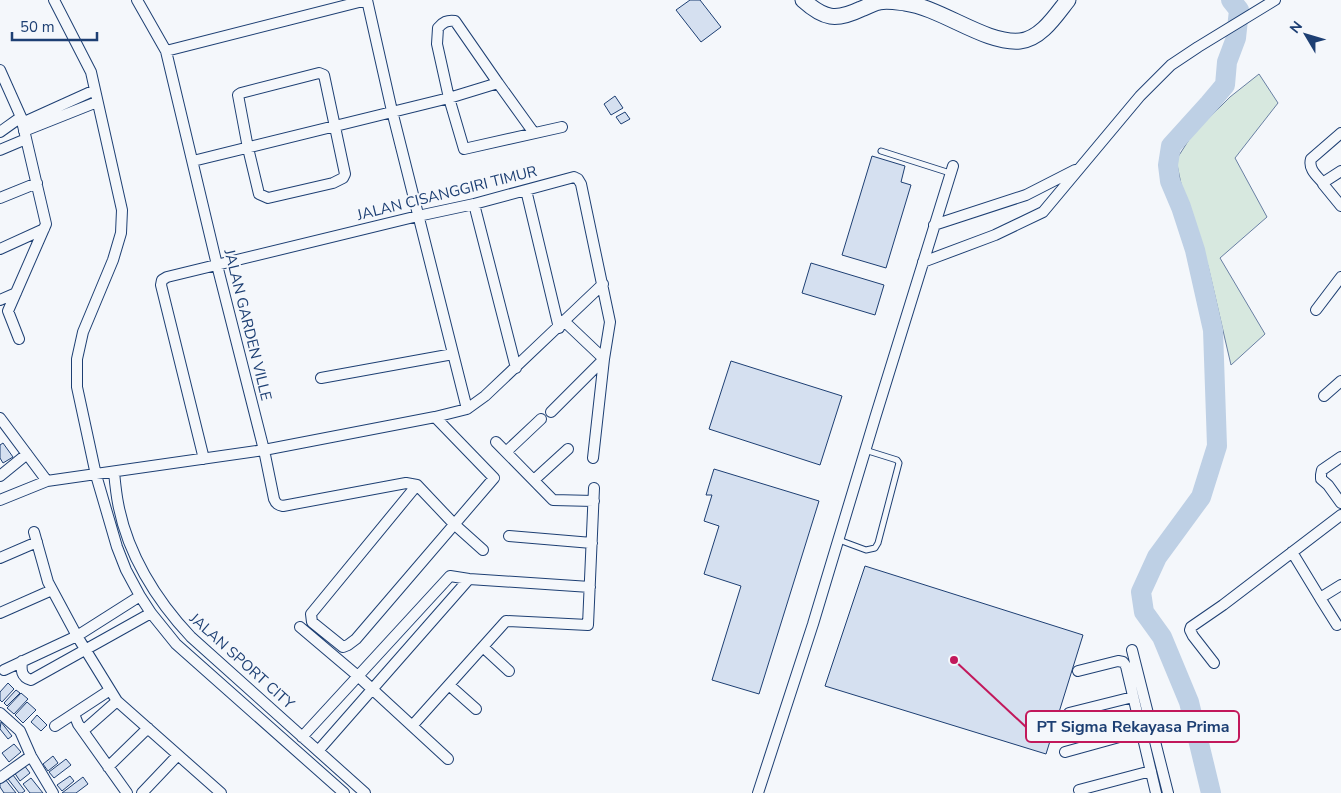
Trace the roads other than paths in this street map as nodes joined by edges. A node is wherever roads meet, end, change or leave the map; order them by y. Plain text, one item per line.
1 (54, 0) edge
2 (136, 0) edge
3 (367, 0) edge
4 (803, 0) edge
5 (1068, 0) edge
6 (1274, 0) edge
7 (884, 1) edge
8 (166, 51) junction
9 (1, 72) edge
10 (498, 83) junction
11 (95, 90) junction
12 (449, 98) junction
13 (97, 102) junction
14 (392, 111) junction
15 (336, 126) junction
16 (562, 126) dead end
17 (23, 127) junction
18 (0, 132) edge
19 (534, 133) junction
20 (1341, 133) edge
21 (248, 148) junction
22 (0, 150) edge
23 (881, 151) dead end
24 (193, 161) junction
25 (1078, 168) junction
26 (952, 170) joint
27 (1341, 172) edge
28 (37, 183) junction
29 (1323, 183) junction
30 (526, 190) junction
31 (0, 198) edge
32 (474, 204) junction
33 (1341, 206) edge
34 (418, 216) junction
35 (934, 225) junction
36 (44, 229) junction
37 (0, 249) edge
38 (923, 262) junction
39 (217, 265) junction
40 (1341, 277) edge
41 (603, 284) junction
42 (16, 293) junction
43 (0, 300) edge
44 (1316, 310) dead end
45 (562, 325) junction
46 (19, 338) dead end
47 (453, 354) junction
48 (604, 358) junction
49 (516, 368) junction
50 (321, 378) dead end
51 (1340, 384) edge
52 (1324, 396) dead end
53 (467, 409) junction
54 (551, 412) dead end
55 (435, 417) junction
56 (0, 418) edge
57 (541, 419) dead end
58 (496, 442) dead end
59 (568, 449) dead end
60 (264, 450) junction
61 (865, 450) junction
62 (506, 452) junction
63 (27, 454) junction
64 (1341, 457) edge
65 (593, 458) dead end
66 (204, 459) junction
67 (114, 472) junction
68 (96, 475) junction
69 (0, 476) edge
70 (534, 480) junction
71 (47, 481) junction
72 (417, 485) junction
73 (594, 488) dead end
74 (0, 500) edge
75 (594, 501) junction
76 (1341, 503) edge
77 (1341, 515) edge
78 (454, 524) junction
79 (509, 536) dead end
80 (838, 540) junction
81 (592, 543) junction
82 (482, 550) dead end
83 (1292, 552) junction
84 (0, 558) edge
85 (469, 579) junction
86 (1341, 585) edge
87 (590, 586) junction
88 (52, 590) junction
89 (140, 596) junction
90 (1320, 598) junction
91 (0, 613) edge
92 (151, 613) junction
93 (1337, 625) dead end
94 (300, 627) dead end
95 (77, 636) junction
96 (483, 647) junction
97 (87, 650) junction
98 (1132, 650) dead end
99 (22, 661) junction
100 (1214, 663) dead end
101 (4, 670) dead end
102 (510, 671) dead end
103 (1078, 671) dead end
104 (359, 677) junction
105 (449, 685) junction
106 (110, 690) junction
107 (372, 690) junction
108 (1133, 696) junction
109 (117, 701) junction
110 (476, 708) dead end
111 (0, 712) edge
112 (1069, 713) dead end
113 (74, 714) junction
114 (55, 726) dead end
115 (412, 726) junction
116 (148, 728) junction
117 (83, 731) junction
118 (1141, 731) junction
119 (302, 737) junction
120 (318, 751) junction
121 (1065, 752) dead end
122 (178, 755) junction
123 (31, 756) junction
124 (448, 758) dead end
125 (108, 767) junction
126 (1151, 771) junction
127 (0, 778) edge
128 (211, 785) junction
129 (1079, 790) dead end
130 (53, 793) edge
131 (127, 793) edge
132 (142, 793) edge
133 (203, 793) edge
134 (221, 793) edge
135 (344, 793) edge
136 (365, 793) edge
137 (758, 793) edge
138 (1156, 793) edge
139 (1168, 793) edge

1 - 11 street, JALAN SPORT CITY
2 - 8 street, JALAN GARDEN VILLE
3 - 8 street
3 - 14 street
4 - 7 street
5 - 7 street
6 - 25 street
8 - 24 street, JALAN GARDEN VILLE
9 - 17 street
10 - 12 street
10 - 12 street
10 - 19 street
11 - 13 street, JALAN SPORT CITY
11 - 17 street
12 - 14 street
12 - 19 street
13 - 17 street
13 - 68 street, JALAN SPORT CITY
14 - 15 street
14 - 34 street
15 - 21 street
15 - 21 street
15 - 21 street
16 - 19 street
17 - 18 street
17 - 22 street
17 - 28 street
20 - 29 street
21 - 24 street
23 - 26 lane
24 - 39 street, JALAN GARDEN VILLE
25 - 35 street
25 - 38 street
26 - 35 street
27 - 29 street
28 - 31 street
28 - 36 street
29 - 33 street
30 - 32 street, JALAN CISANGGIRI TIMUR
30 - 41 street, JALAN CISANGGIRI TIMUR
30 - 45 street
32 - 34 street, JALAN CISANGGIRI TIMUR
32 - 49 street
34 - 39 street, JALAN CISANGGIRI TIMUR
34 - 47 street
35 - 38 street
36 - 37 street
36 - 42 street
38 - 61 street
39 - 60 street, JALAN GARDEN VILLE
39 - 66 street, JALAN CISANGGIRI TIMUR
40 - 44 street
41 - 45 street
41 - 48 street
42 - 43 street
42 - 46 street
45 - 48 street
45 - 49 street
47 - 50 street
47 - 53 street
48 - 54 street
48 - 65 street
49 - 53 street
51 - 52 street
53 - 55 street
55 - 60 street
55 - 78 street
56 - 63 street
57 - 62 street
58 - 62 street
59 - 70 street
60 - 66 street
60 - 72 street, JALAN GARDEN VILLE
61 - 80 street
61 - 80 lane
62 - 70 street
63 - 69 street
63 - 71 street
64 - 76 street
66 - 67 street
67 - 68 street
67 - 119 street, JALAN SPORT CITY
68 - 71 street
68 - 89 street, JALAN SPORT CITY
70 - 75 street
71 - 74 street
72 - 78 street
72 - 78 street
73 - 75 street
75 - 81 street
77 - 83 street
78 - 82 street
79 - 81 street
80 - 137 street
81 - 87 street
83 - 90 street
83 - 100 street
84 - 88 street
85 - 87 street
85 - 104 street
85 - 107 street
86 - 90 street
87 - 96 street
88 - 91 street
88 - 95 street
89 - 92 street, JALAN SPORT CITY
89 - 95 street
90 - 93 street
92 - 97 street
92 - 135 street, JALAN SPORT CITY
94 - 104 street
95 - 97 street
95 - 99 street
96 - 102 street
96 - 105 street
97 - 99 street
97 - 106 street
98 - 139 street
99 - 101 street
103 - 108 street
104 - 107 street
104 - 119 street
105 - 110 street
105 - 115 street
106 - 109 street
106 - 113 street
107 - 115 street
107 - 120 street
108 - 112 street
108 - 118 street
109 - 116 street
109 - 117 street
111 - 123 street
113 - 114 street
113 - 117 street
115 - 124 street
116 - 122 street
116 - 125 street
117 - 125 street
118 - 121 street
118 - 126 street
119 - 120 street, JALAN SPORT CITY
120 - 136 street, JALAN SPORT CITY
122 - 128 street
122 - 132 street
123 - 127 street
123 - 130 street
125 - 131 street
126 - 129 street
126 - 138 street
128 - 133 street
128 - 134 street

